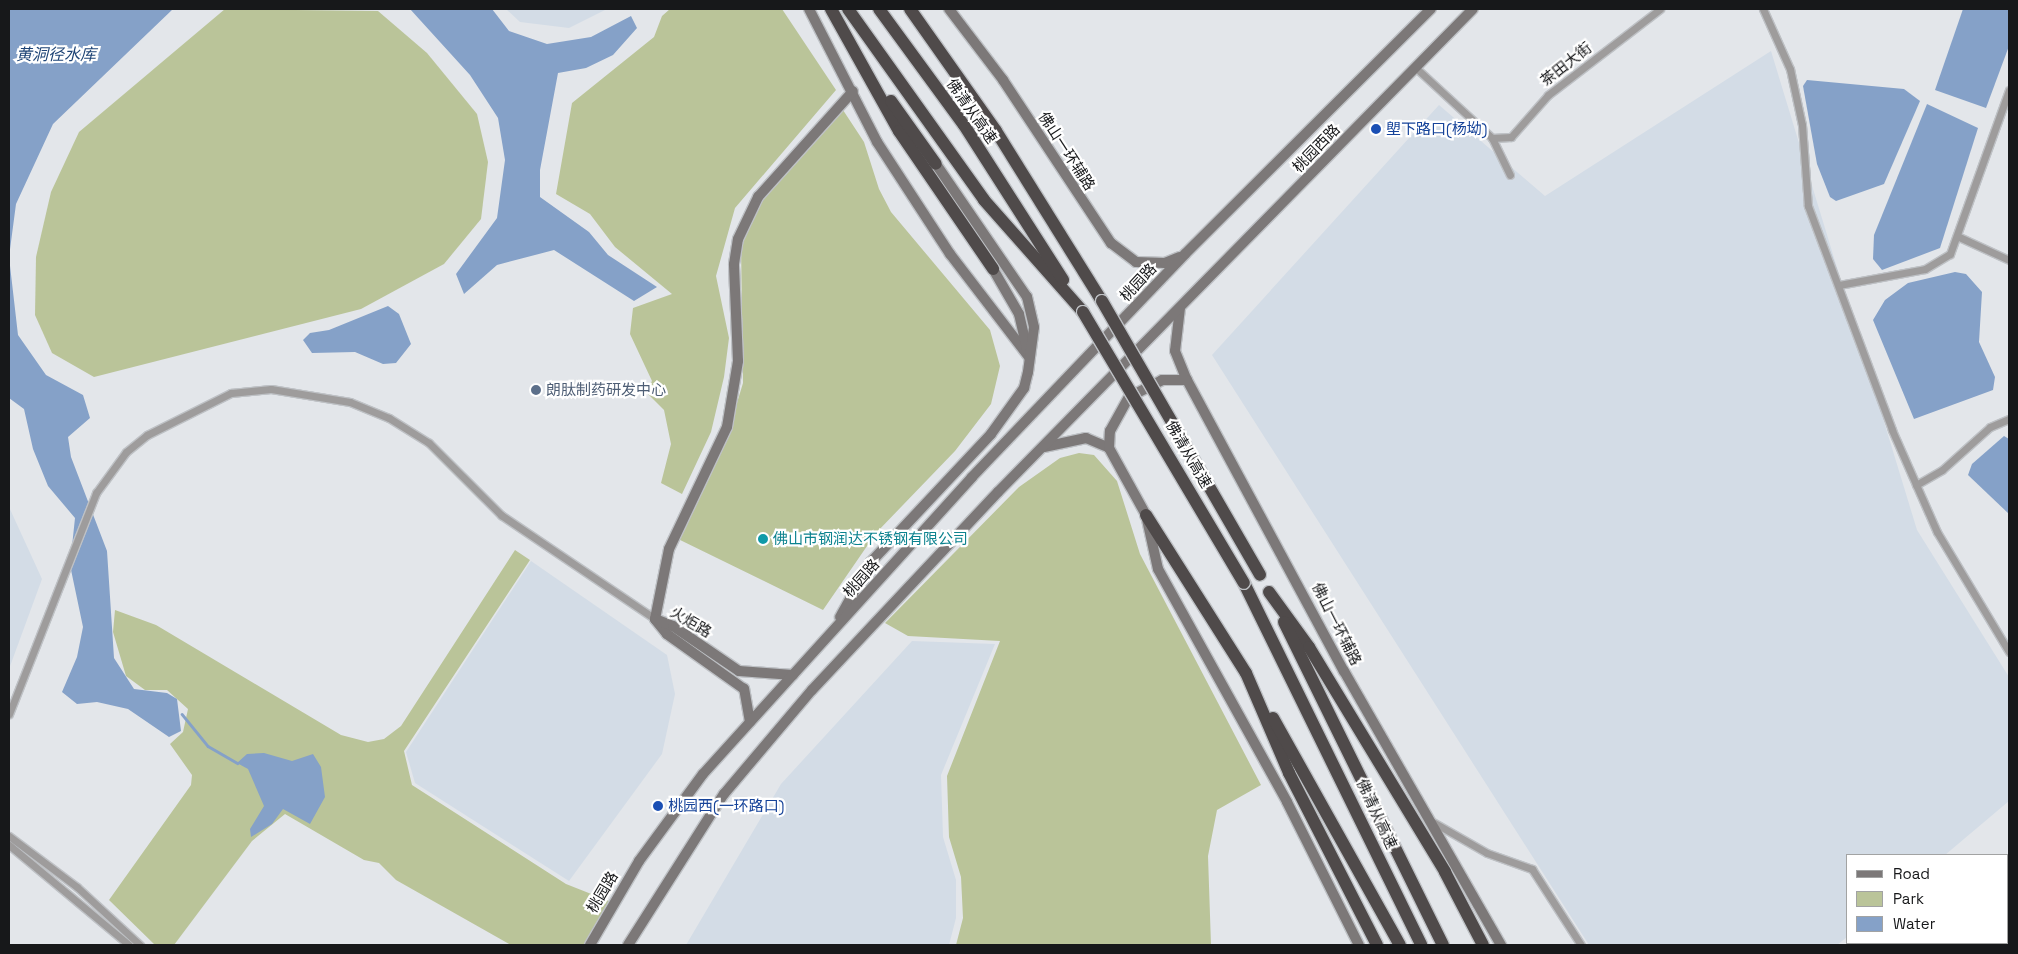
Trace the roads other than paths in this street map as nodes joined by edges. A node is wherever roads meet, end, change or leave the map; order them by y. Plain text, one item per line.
1 (809, 9) edge
2 (831, 9) edge
3 (848, 9) edge
4 (879, 9) edge
5 (910, 9) edge
6 (949, 9) edge
7 (1431, 9) edge
8 (1473, 9) edge
9 (1660, 9) edge
10 (1763, 9) edge
11 (864, 63) junction
12 (1416, 68) junction
13 (2009, 90) edge
14 (853, 91) junction
15 (1492, 138) junction
16 (936, 164) joint
17 (1510, 175) dead end
18 (1957, 236) junction
19 (1185, 254) junction
20 (2009, 260) edge
21 (994, 269) joint
22 (1839, 285) junction
23 (1180, 307) junction
24 (1083, 312) junction
25 (1029, 358) junction
26 (1187, 380) junction
27 (2009, 419) edge
28 (1043, 447) junction
29 (1109, 448) junction
30 (1916, 484) junction
31 (1146, 515) junction
32 (1269, 592) junction
33 (655, 619) junction
34 (831, 633) junction
35 (2009, 652) edge
36 (1246, 673) junction
37 (793, 675) junction
38 (9, 714) edge
39 (750, 722) junction
40 (1431, 821) junction
41 (9, 836) edge
42 (9, 844) edge
43 (129, 945) edge
44 (140, 945) edge
45 (590, 945) edge
46 (628, 945) edge
47 (1359, 945) edge
48 (1377, 945) edge
49 (1400, 945) edge
50 (1420, 945) edge
51 (1443, 945) edge
52 (1483, 945) edge
53 (1501, 945) edge
54 (1581, 945) edge

1 - 14 main road
2 - 11 highway
3 - 24 highway
4 - 24 highway, 佛清从高速
5 - 32 highway, 佛清从高速, bridge
6 - 19 main road, 佛山一环辅路
7 - 19 main road, 桃园西路
8 - 12 main road, 桃园西路
9 - 15 street, 茶田大街
10 - 22 street
11 - 16 highway
11 - 21 highway
12 - 15 street
12 - 23 main road, 桃园西路
13 - 18 street
14 - 25 main road
14 - 33 main road
15 - 17 street
16 - 25 main road
18 - 20 street
18 - 22 street
19 - 34 main road, 桃园路
21 - 25 main road
22 - 30 street
23 - 26 main road, 佛山一环辅路
23 - 28 main road
24 - 50 highway, 佛清从高速, bridge
25 - 34 main road
26 - 29 main road
26 - 40 main road, 佛山一环辅路
27 - 30 street
28 - 29 main road
28 - 46 main road
29 - 31 main road
30 - 35 street
31 - 36 highway
31 - 47 main road
32 - 51 highway, 佛清从高速
32 - 52 highway
33 - 37 main road, 火炬路
33 - 38 street
33 - 39 main road, 火炬路
34 - 37 main road, 桃园路
36 - 48 highway
36 - 49 highway
37 - 39 main road, 桃园路
39 - 45 main road, 桃园路
40 - 53 main road, 佛山一环辅路
40 - 54 street
41 - 44 street
42 - 43 street

